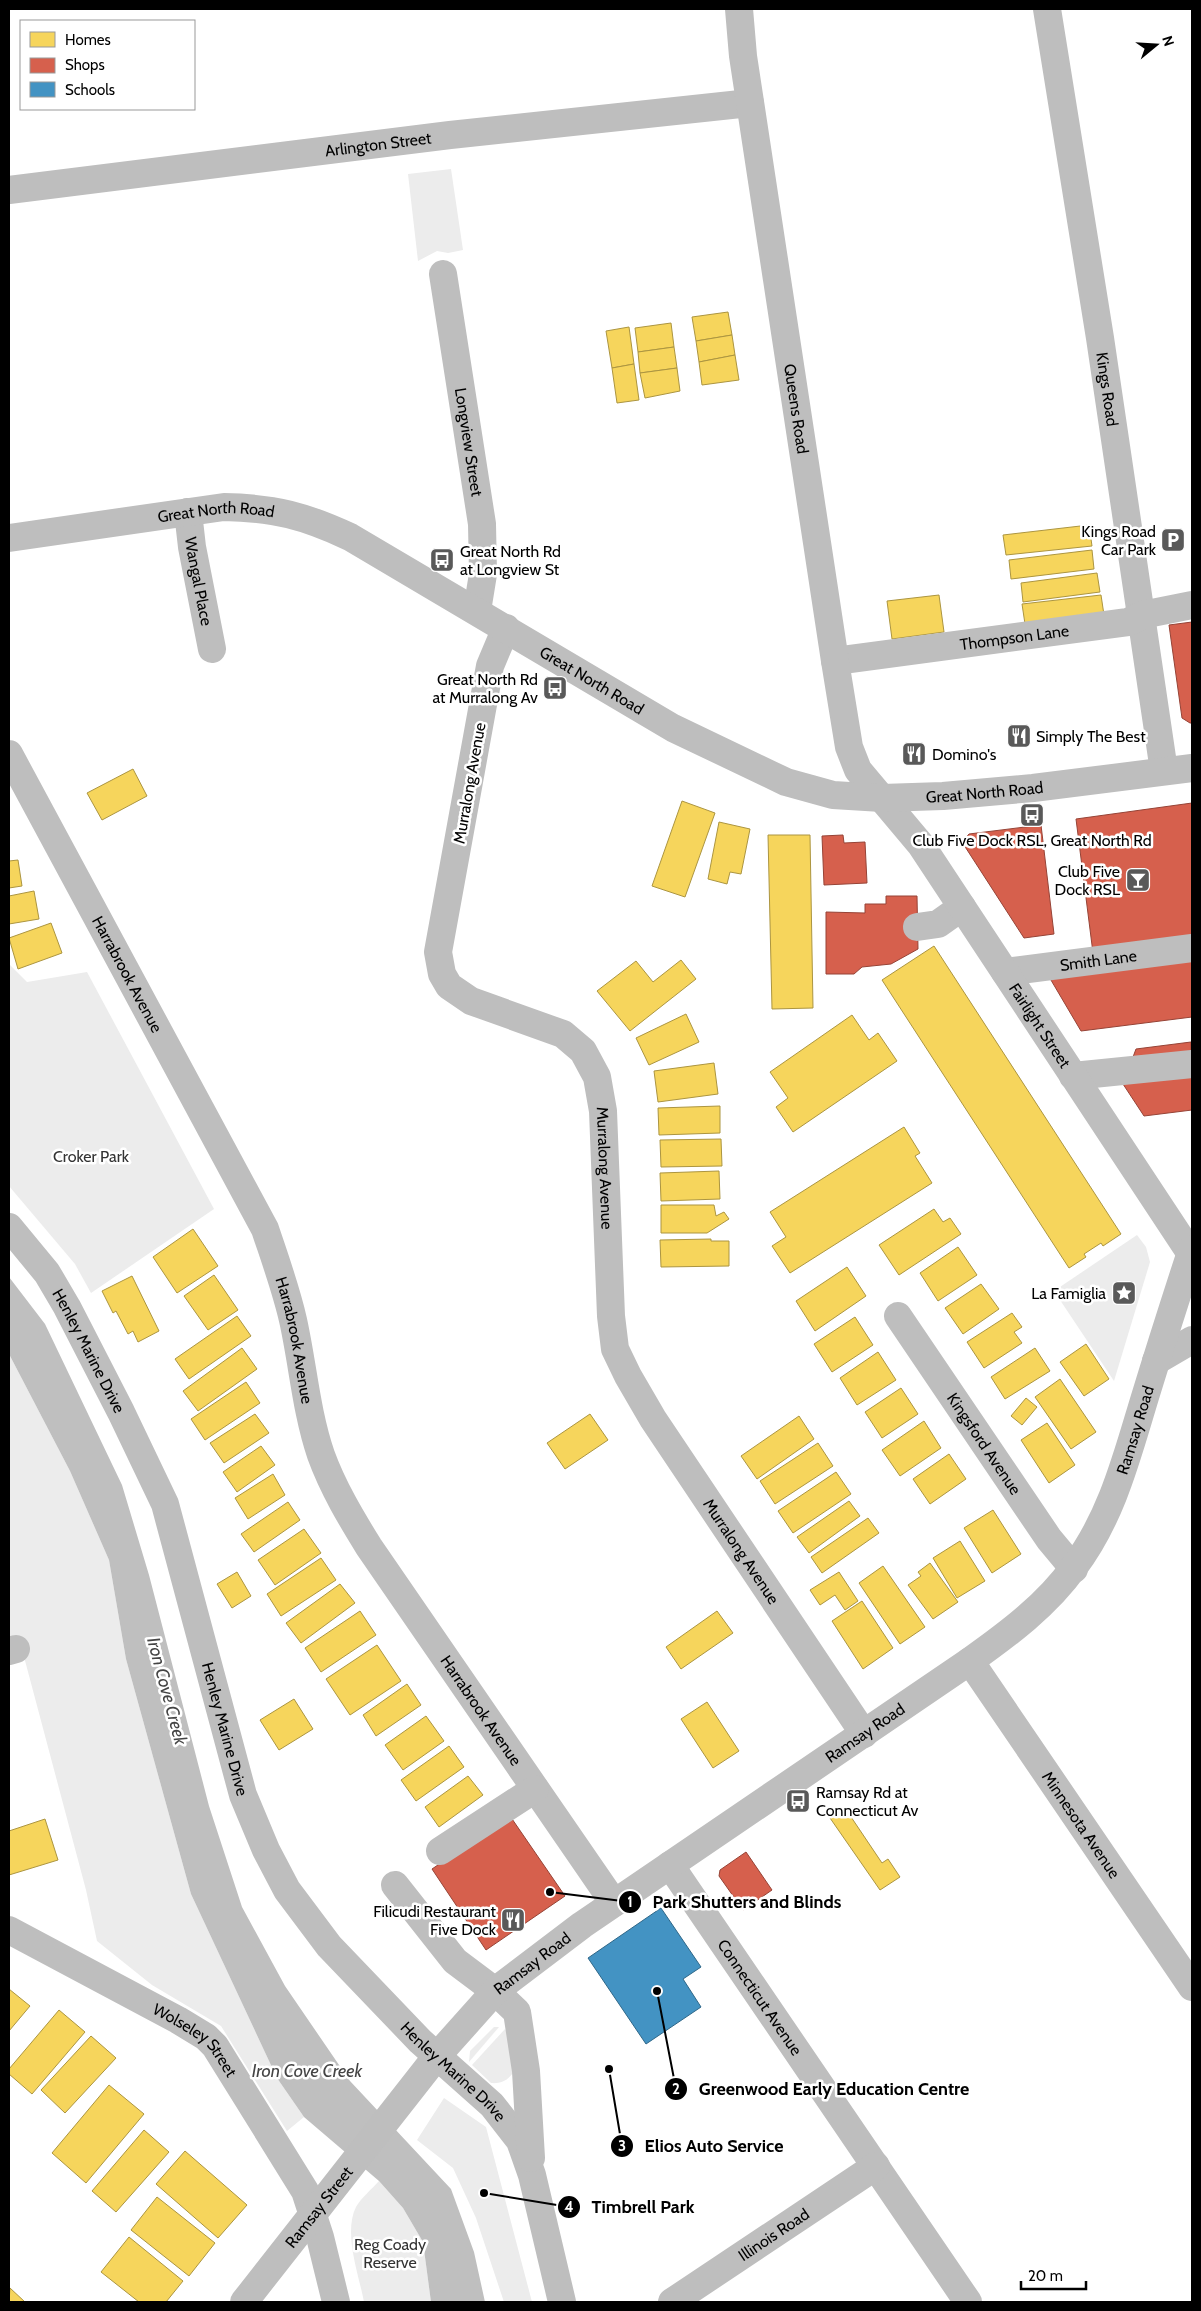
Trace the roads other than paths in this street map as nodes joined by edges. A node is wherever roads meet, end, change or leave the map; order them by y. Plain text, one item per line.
1 (739, 9) edge
2 (1047, 9) edge
3 (750, 103) junction
4 (9, 190) edge
5 (443, 274) dead end
6 (188, 512) junction
7 (9, 538) edge
8 (1192, 605) edge
9 (477, 611) junction
10 (1142, 615) junction
11 (506, 628) junction
12 (212, 649) dead end
13 (835, 661) junction
14 (9, 754) edge
15 (1192, 768) edge
16 (1164, 772) junction
17 (882, 798) junction
18 (962, 908) junction
19 (917, 927) dead end
20 (1192, 948) edge
21 (1005, 972) junction
22 (1192, 1064) edge
23 (1073, 1076) junction
24 (9, 1227) edge
25 (1192, 1253) edge
26 (898, 1316) dead end
27 (1192, 1340) edge
28 (1156, 1360) junction
29 (1074, 1568) junction
30 (970, 1661) junction
31 (864, 1734) junction
32 (535, 1788) junction
33 (440, 1851) dead end
34 (670, 1865) junction
35 (395, 1884) dead end
36 (614, 1903) junction
37 (9, 1930) edge
38 (1192, 1987) edge
39 (495, 1991) junction
40 (437, 2056) junction
41 (394, 2112) joint
42 (876, 2166) junction
43 (532, 2175) junction
44 (313, 2217) junction
45 (244, 2302) edge
46 (336, 2302) edge
47 (562, 2302) edge
48 (672, 2302) edge
49 (968, 2302) edge

1 - 3 street, Queens Road
2 - 10 street, Kings Road
3 - 4 street, Arlington Street
3 - 13 street, Queens Road
5 - 9 street, Longview Street
6 - 7 street, Great North Road
6 - 9 street, Great North Road
6 - 12 street, Wangal Place
8 - 10 street, Thompson Lane
9 - 11 street, Great North Road
10 - 13 street, Thompson Lane
10 - 16 street, Kings Road
11 - 17 street, Great North Road
11 - 31 street, Murralong Avenue
13 - 17 street, Queens Road
14 - 32 street, Harrabrook Avenue
15 - 16 street, Great North Road
16 - 17 street, Great North Road
17 - 18 street, Fairlight Street
18 - 19 street
18 - 21 street, Fairlight Street
20 - 21 street, Smith Lane
21 - 23 street, Fairlight Street
22 - 23 street
23 - 25 street, Fairlight Street
24 - 40 street, Henley Marine Drive
25 - 28 street, Ramsay Road
26 - 29 street, Kingsford Avenue
27 - 28 street
28 - 29 street, Ramsay Road
29 - 30 street, Ramsay Road
30 - 31 street, Ramsay Road
30 - 38 street, Minnesota Avenue
31 - 34 street, Ramsay Road
32 - 33 street
32 - 36 street, Harrabrook Avenue
34 - 36 street, Ramsay Road
34 - 42 street, Connecticut Avenue
35 - 39 street, Henley Marine Drive
36 - 39 street, Ramsay Road
37 - 44 street, Wolseley Street
39 - 40 street, Ramsay Road
39 - 43 street, Henley Marine Drive
40 - 41 street, Ramsay Road
40 - 43 street, Henley Marine Drive
41 - 44 street, Ramsay Street
42 - 48 street, Illinois Road
42 - 49 street, Connecticut Avenue
43 - 47 street, Henley Marine Drive
44 - 45 street, Ramsay Street
44 - 46 street, Wolseley Street

